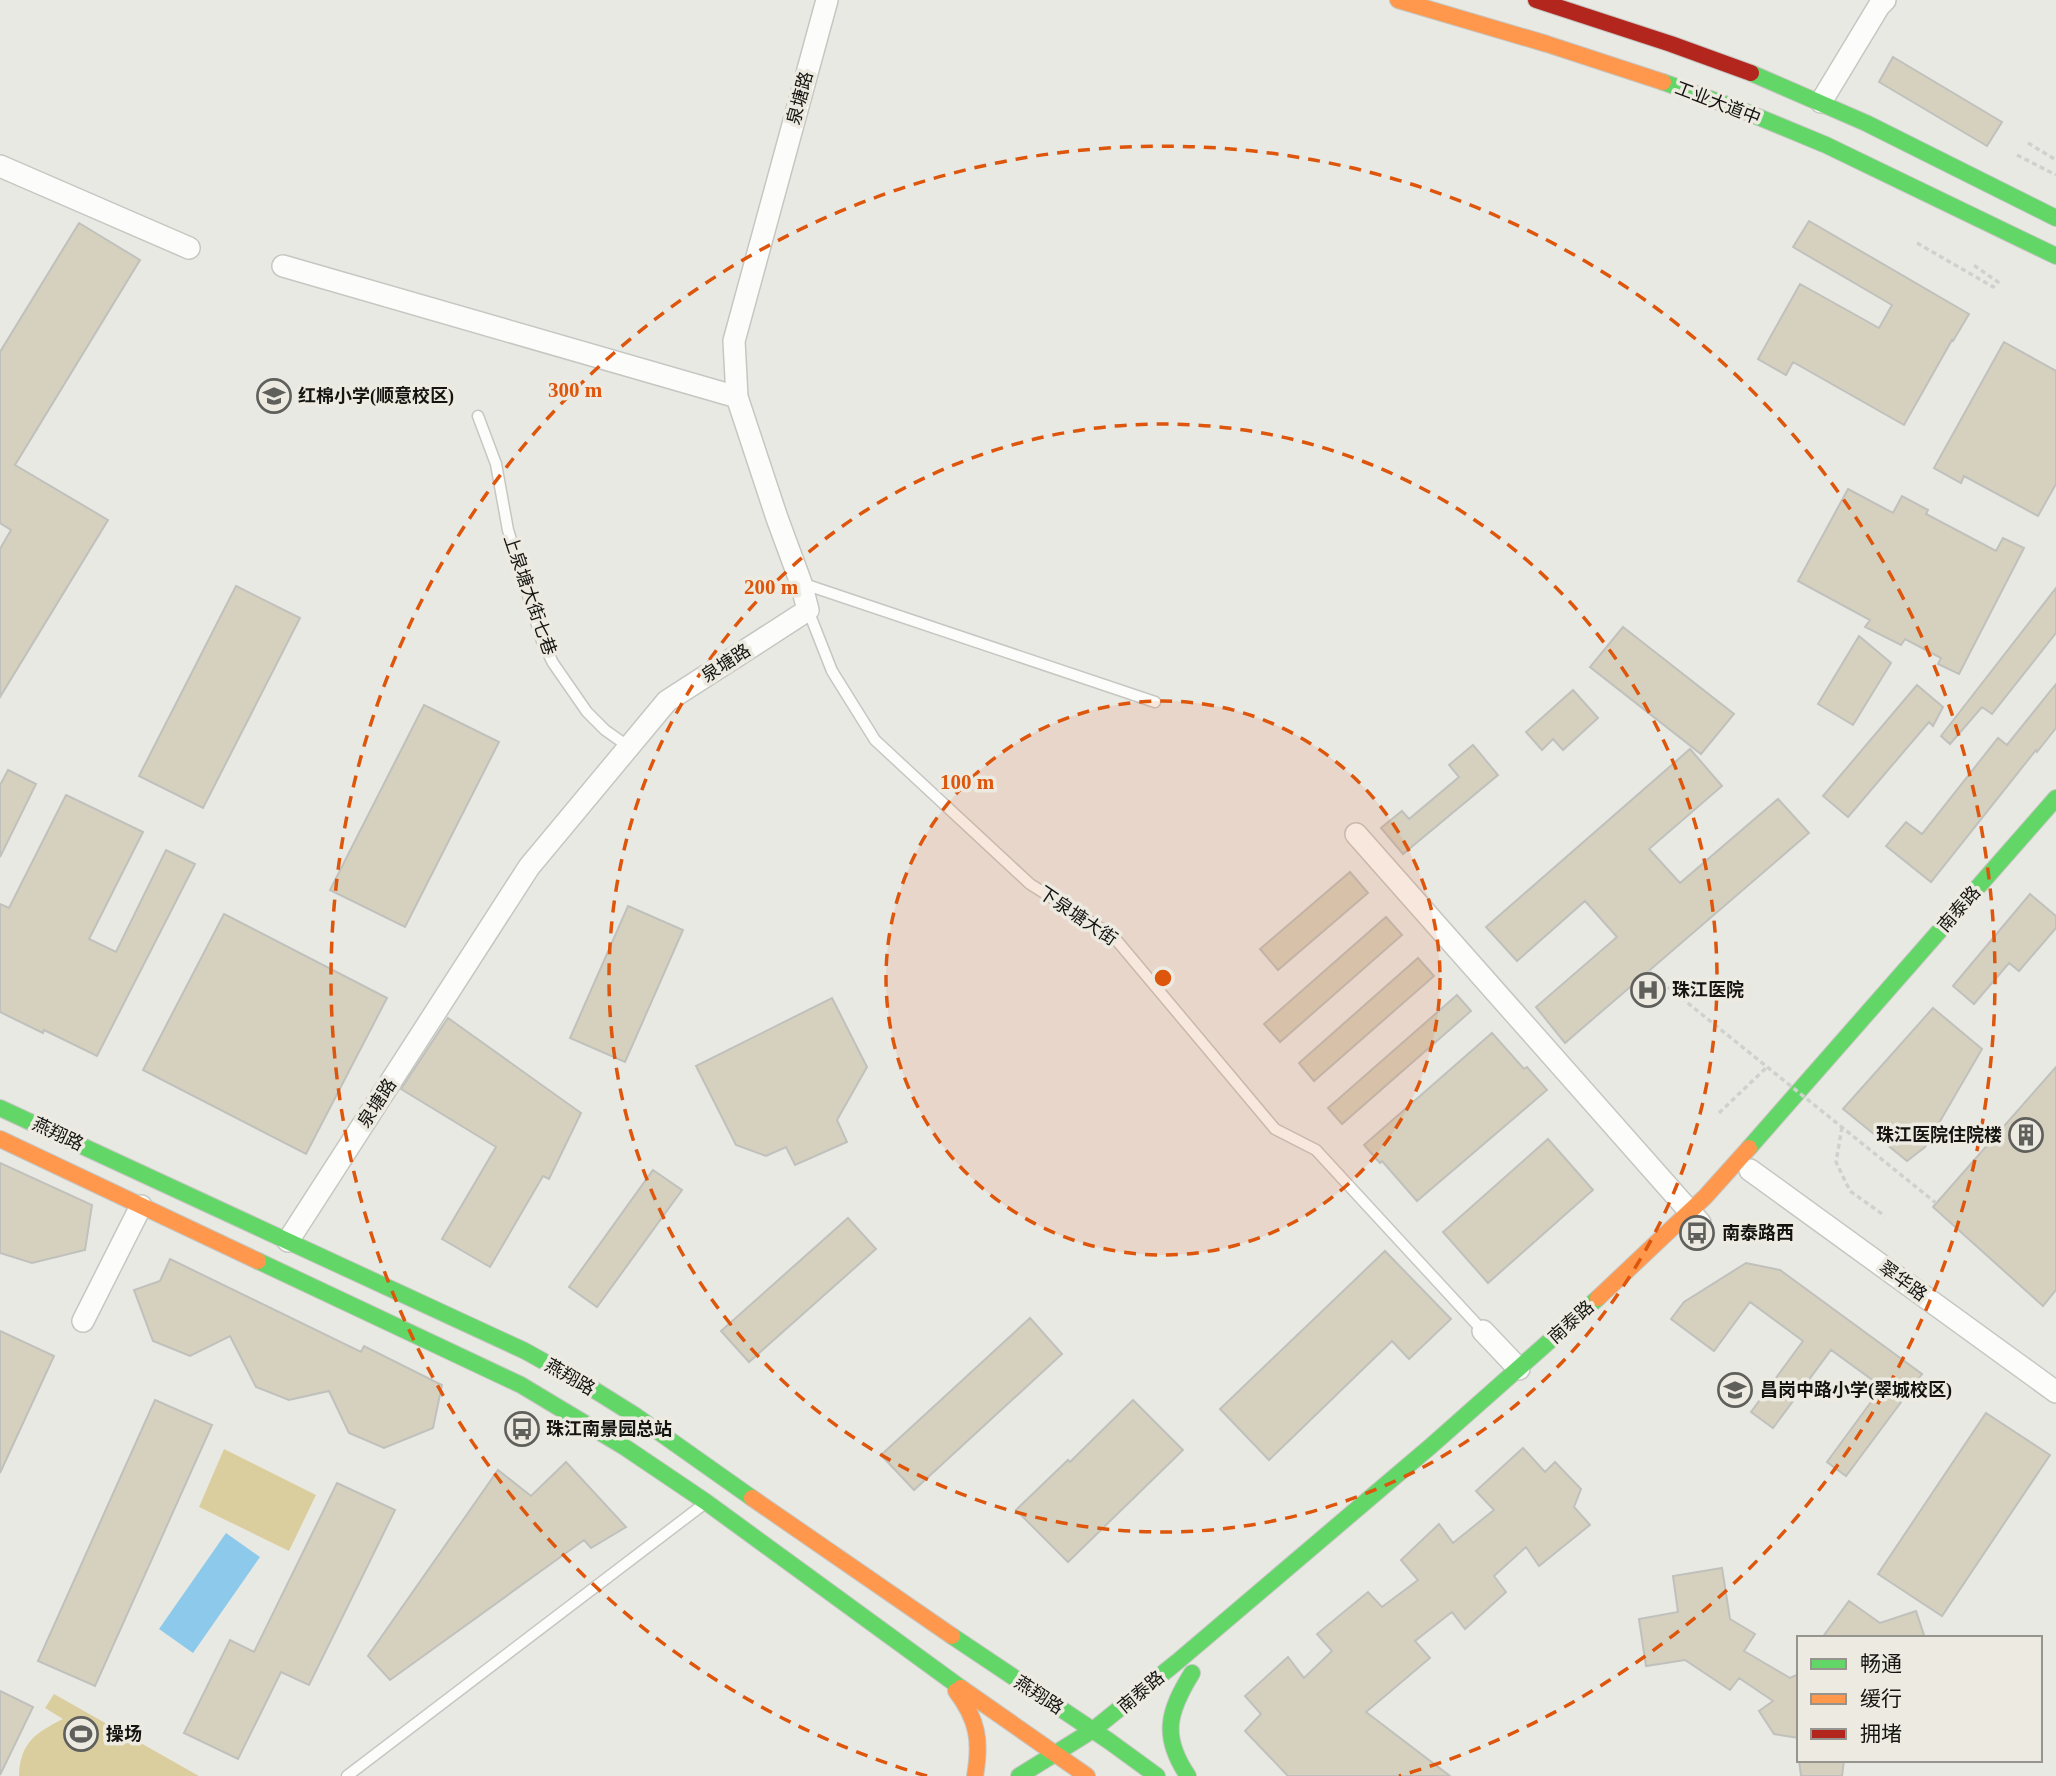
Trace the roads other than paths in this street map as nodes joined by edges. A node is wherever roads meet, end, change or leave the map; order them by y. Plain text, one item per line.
1 (827, 0) edge
2 (1398, 0) edge
3 (1536, 0) edge
4 (1885, 0) edge
5 (1821, 102) junction
6 (0, 166) edge
7 (2056, 218) edge
8 (2025, 241) junction
9 (189, 248) dead end
10 (2056, 256) edge
11 (2056, 262) edge
12 (283, 266) dead end
13 (737, 397) junction
14 (478, 416) dead end
15 (801, 583) junction
16 (808, 610) junction
17 (1155, 702) dead end
18 (629, 747) junction
19 (2056, 798) edge
20 (2056, 818) edge
21 (1356, 834) dead end
22 (0, 1108) edge
23 (0, 1139) edge
24 (1750, 1170) junction
25 (141, 1206) junction
26 (1692, 1224) junction
27 (288, 1241) junction
28 (83, 1321) dead end
29 (1483, 1331) joint
30 (1518, 1369) junction
31 (2056, 1392) edge
32 (706, 1502) junction
33 (1009, 1675) junction
34 (945, 1677) junction
35 (1162, 1698) dead end
36 (987, 1706) junction
37 (1126, 1728) dead end
38 (1093, 1730) junction
39 (1109, 1741) junction
40 (1055, 1754) junction
41 (1073, 1766) junction
42 (347, 1776) edge
43 (975, 1776) edge
44 (1019, 1776) edge
45 (1056, 1776) edge
46 (1087, 1776) edge
47 (1157, 1776) edge
48 (1188, 1776) edge

1 - 13 street, 泉塘路
2 - 8 main road, 工业大道中
3 - 5 main road
4 - 5 street
5 - 7 main road
6 - 9 street
8 - 10 main road
8 - 11 main road
12 - 13 street
13 - 15 street, 泉塘路
14 - 18 lane, 上泉塘大街七巷
15 - 16 street, 泉塘路
15 - 17 lane
16 - 18 street, 泉塘路
16 - 29 lane, 下泉塘大街
18 - 27 street, 泉塘路
19 - 26 main road, 南泰路
20 - 24 main road, 南泰路
21 - 26 street
22 - 27 main road, 燕翔路
23 - 25 main road, 燕翔路
24 - 26 main road, 南泰路
24 - 31 street, 翠华路
25 - 28 street
25 - 32 main road, 燕翔路
26 - 30 main road, 南泰路
27 - 33 main road, 燕翔路
29 - 30 street
30 - 38 main road, 南泰路
32 - 34 main road, 燕翔路
32 - 42 lane
33 - 36 street
33 - 38 main road, 燕翔路
34 - 36 main road, 燕翔路
34 - 43 main road
35 - 48 main road, 南泰路
36 - 40 main road, 燕翔路
37 - 39 main road, 南泰路
38 - 39 main road, 燕翔路
38 - 40 main road, 南泰路
39 - 41 main road, 南泰路
39 - 47 main road, 燕翔路
40 - 41 main road, 燕翔路
40 - 44 main road, 南泰路
41 - 45 main road, 南泰路
41 - 46 main road, 燕翔路

